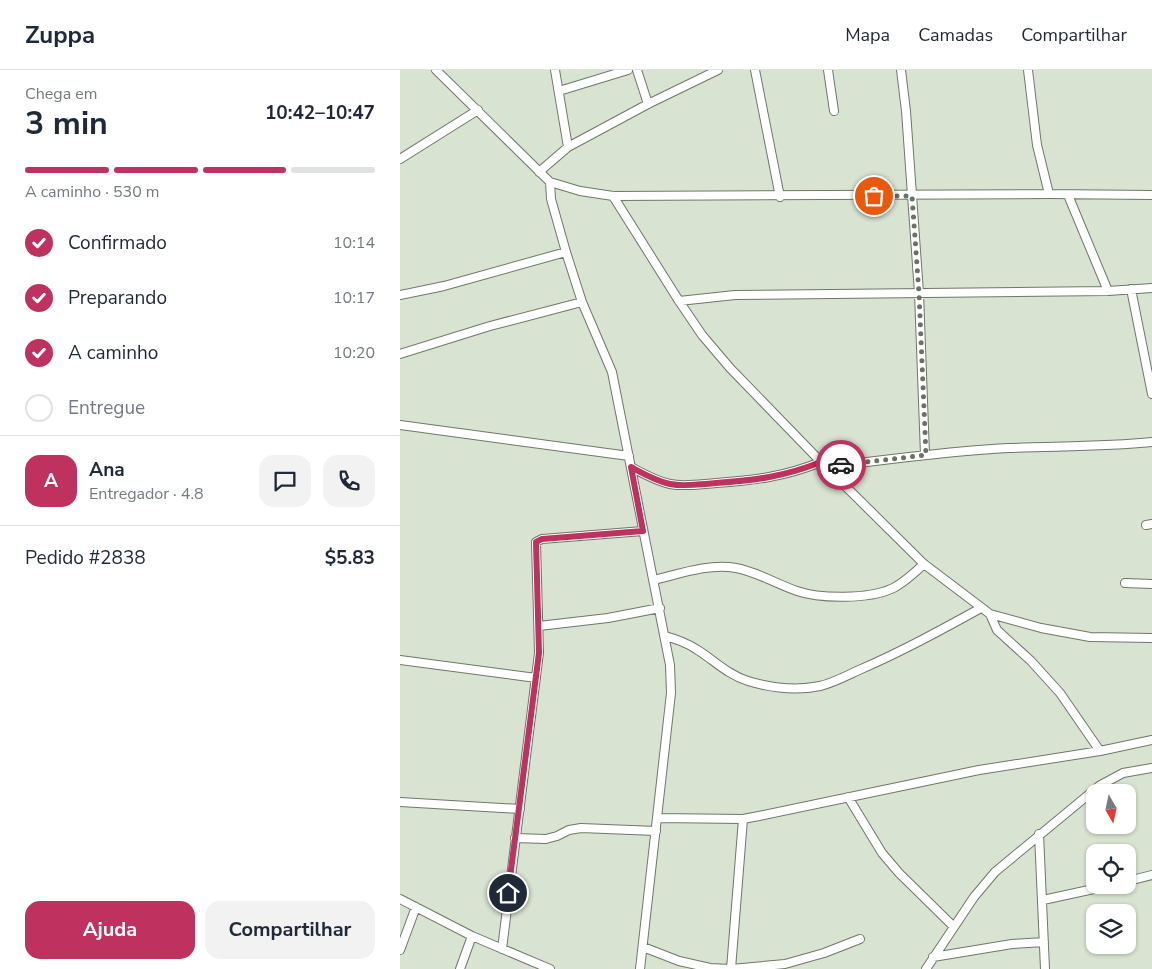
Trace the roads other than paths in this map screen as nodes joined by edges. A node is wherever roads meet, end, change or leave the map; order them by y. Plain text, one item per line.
1 (436, 70) edge
2 (555, 70) edge
3 (628, 70) edge
4 (637, 70) edge
5 (718, 70) edge
6 (754, 70) edge
7 (828, 70) edge
8 (901, 70) edge
9 (1028, 70) edge
10 (559, 91) junction
11 (648, 104) junction
12 (478, 110) junction
13 (834, 111) dead end
14 (568, 147) junction
15 (400, 159) edge
16 (539, 172) junction
17 (550, 182) junction
18 (1049, 194) junction
19 (1068, 195) junction
20 (1152, 195) edge
21 (613, 196) junction
22 (912, 196) junction
23 (780, 197) junction
24 (566, 252) junction
25 (1152, 288) edge
26 (1131, 290) junction
27 (1108, 291) junction
28 (919, 293) junction
29 (400, 295) edge
30 (678, 301) junction
31 (582, 302) junction
32 (400, 354) edge
33 (1152, 391) edge
34 (400, 425) edge
35 (1152, 442) edge
36 (926, 455) junction
37 (629, 456) junction
38 (823, 465) junction
39 (631, 467) junction
40 (643, 531) junction
41 (924, 564) junction
42 (654, 580) junction
43 (1125, 584) dead end
44 (1152, 584) edge
45 (660, 608) junction
46 (981, 608) junction
47 (990, 614) junction
48 (539, 626) junction
49 (665, 636) junction
50 (1152, 638) edge
51 (400, 660) edge
52 (536, 678) junction
53 (1152, 740) edge
54 (1100, 751) junction
55 (1152, 768) edge
56 (848, 797) junction
57 (400, 802) edge
58 (520, 809) junction
59 (658, 818) junction
60 (743, 818) junction
61 (656, 831) junction
62 (1039, 834) junction
63 (516, 838) junction
64 (1152, 875) edge
65 (1136, 880) edge
66 (1086, 891) edge
67 (400, 899) edge
68 (1043, 900) junction
69 (416, 907) junction
70 (954, 927) junction
71 (472, 936) junction
72 (860, 939) dead end
73 (1044, 942) junction
74 (643, 947) junction
75 (502, 949) junction
76 (400, 950) edge
77 (933, 957) junction
78 (547, 968) edge
79 (460, 969) edge
80 (640, 969) edge
81 (731, 969) edge
82 (926, 969) edge
83 (1045, 969) edge

1 - 12 street
2 - 10 street
3 - 10 street
4 - 11 street
5 - 11 street
6 - 23 street
7 - 13 street
8 - 22 street
9 - 18 street
10 - 14 street
11 - 14 street
12 - 15 street
12 - 16 street
14 - 16 street
16 - 17 street
17 - 21 street
17 - 24 street
18 - 19 street
18 - 22 street
19 - 20 street
19 - 27 street
21 - 23 street
21 - 30 street
22 - 23 street
22 - 28 street
24 - 29 street
24 - 31 street
25 - 26 street
26 - 27 street
26 - 33 street
27 - 28 street
28 - 30 street
28 - 36 street
30 - 38 street
31 - 32 street
31 - 37 street
34 - 37 street
35 - 36 street
36 - 38 street
37 - 39 street
38 - 39 street
38 - 41 street
39 - 40 street
40 - 42 street
40 - 48 street
41 - 42 street
41 - 46 street
42 - 45 street
43 - 44 street
45 - 48 street
45 - 49 street
46 - 47 street
46 - 49 street
47 - 50 street
47 - 54 street
48 - 52 street
49 - 59 street
51 - 52 street
52 - 58 street
53 - 54 street
54 - 56 street
55 - 62 street
56 - 60 street
56 - 70 street
57 - 58 street
58 - 63 street
59 - 60 street
59 - 61 street
60 - 81 street
61 - 63 street
61 - 74 street
62 - 68 street
62 - 70 street
63 - 75 street
64 - 65 street
66 - 68 street
67 - 69 street
68 - 73 street
69 - 71 street
69 - 76 street
70 - 77 street
71 - 75 street
71 - 79 street
72 - 81 street
73 - 77 street
73 - 83 street
74 - 80 street
74 - 81 street
75 - 78 street
77 - 82 street

